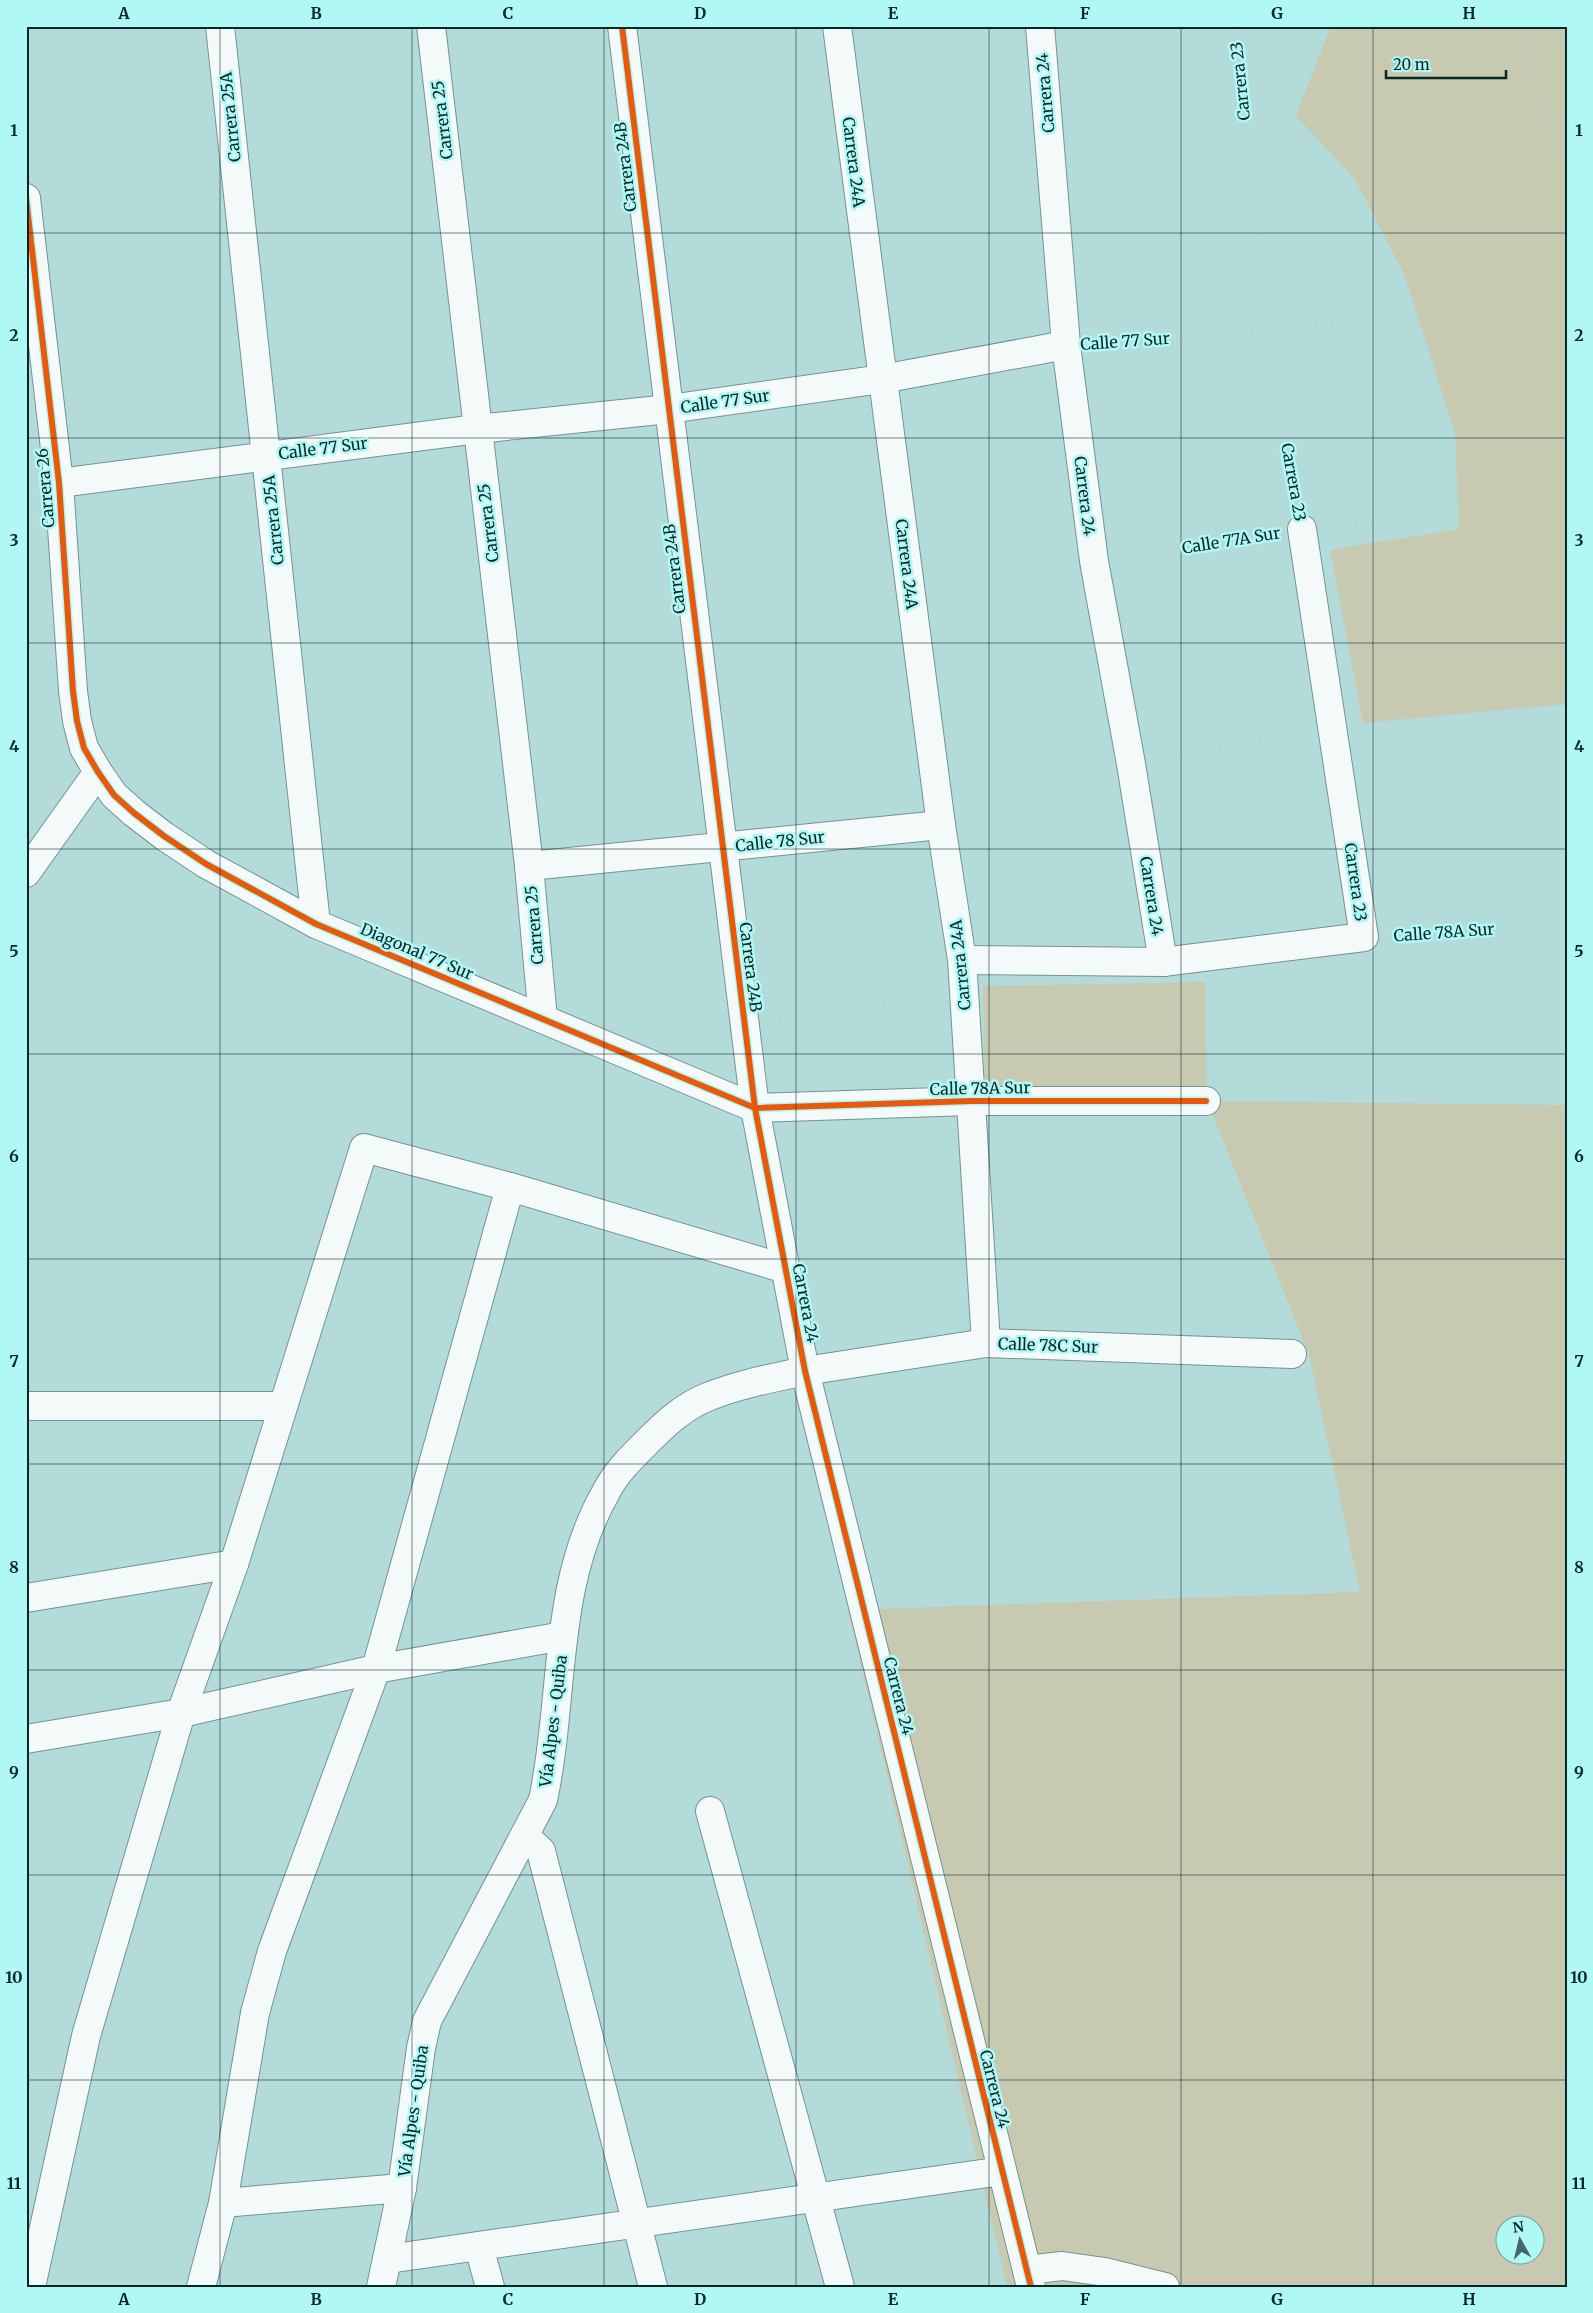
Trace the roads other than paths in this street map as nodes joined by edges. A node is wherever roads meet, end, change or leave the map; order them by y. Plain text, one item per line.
1 (220, 26) edge
2 (431, 26) edge
3 (622, 26) edge
4 (836, 26) edge
5 (1040, 26) edge
6 (26, 198) edge
7 (29, 232) edge
8 (1066, 345) junction
9 (882, 379) junction
10 (669, 409) junction
11 (477, 429) junction
12 (266, 455) junction
13 (59, 483) junction
14 (1302, 529) road end
15 (98, 772) junction
16 (941, 825) junction
17 (722, 847) junction
18 (529, 866) junction
19 (26, 873) edge
20 (316, 924) junction
21 (962, 960) junction
22 (1163, 962) junction
23 (543, 1019) junction
24 (971, 1101) junction
25 (1206, 1101) dead end
26 (755, 1108) junction
27 (510, 1188) junction
28 (786, 1269) junction
29 (986, 1343) junction
30 (1292, 1354) dead end
31 (805, 1370) junction
32 (26, 1406) edge
33 (283, 1406) junction
34 (234, 1564) junction
35 (26, 1598) edge
36 (563, 1636) junction
37 (376, 1668) junction
38 (181, 1713) junction
39 (26, 1739) edge
40 (710, 1811) dead end
41 (525, 1836) junction
42 (1002, 2171) junction
43 (402, 2188) junction
44 (816, 2198) junction
45 (223, 2203) junction
46 (637, 2224) junction
47 (479, 2247) junction
48 (388, 2259) junction
49 (1029, 2278) edge
50 (31, 2287) edge
51 (201, 2287) edge
52 (381, 2287) edge
53 (490, 2287) edge
54 (653, 2287) edge
55 (840, 2287) edge
56 (1165, 2287) edge

1 - 12 street, Carrera 25A
2 - 11 street, Carrera 25
3 - 10 street, Carrera 24B
4 - 9 street, Carrera 24A
5 - 8 street, Carrera 24
6 - 7 street, Carrera 26
7 - 13 street, Carrera 26
8 - 9 street, Calle 77 Sur
8 - 22 street, Carrera 24
9 - 10 street, Calle 77 Sur
9 - 16 street, Carrera 24A
10 - 11 street, Calle 77 Sur
10 - 17 street, Carrera 24B
11 - 12 street, Calle 77 Sur
11 - 18 street, Carrera 25
12 - 13 street, Calle 77 Sur
12 - 20 street, Carrera 25A
13 - 15 street, Carrera 26
14 - 22 street, Carrera 23
15 - 19 street
15 - 20 street, Diagonal 77 Sur
16 - 17 street, Calle 78 Sur
16 - 21 street, Carrera 24A
17 - 18 street, Calle 78 Sur
17 - 26 street, Carrera 24B
18 - 23 street, Carrera 25
20 - 23 street, Diagonal 77 Sur
21 - 22 street
21 - 24 street, Carrera 24A
23 - 26 street, Diagonal 77 Sur
24 - 25 street, Calle 78A Sur
24 - 26 street, Calle 78A Sur
24 - 29 street, Carrera 24A
26 - 28 street, Carrera 24
27 - 28 street
27 - 33 street
27 - 37 street
28 - 31 street, Carrera 24
29 - 30 street, Calle 78C Sur
29 - 31 street, Calle 78C Sur
31 - 36 street, Vía Alpes - Quiba
31 - 42 street, Carrera 24
32 - 33 street
33 - 34 street
34 - 35 street
34 - 38 street
36 - 37 street
36 - 41 street, Vía Alpes - Quiba
37 - 38 street
37 - 45 street
38 - 39 street
38 - 50 street
40 - 44 street
41 - 43 street, Vía Alpes - Quiba
41 - 46 street
42 - 44 street
42 - 49 street, Carrera 24
43 - 45 street
43 - 48 street, Vía Alpes - Quiba
44 - 46 street
44 - 55 street
45 - 51 street
46 - 47 street
46 - 54 street
47 - 48 street
47 - 53 street
48 - 52 street, Vía Alpes - Quiba
49 - 56 street

